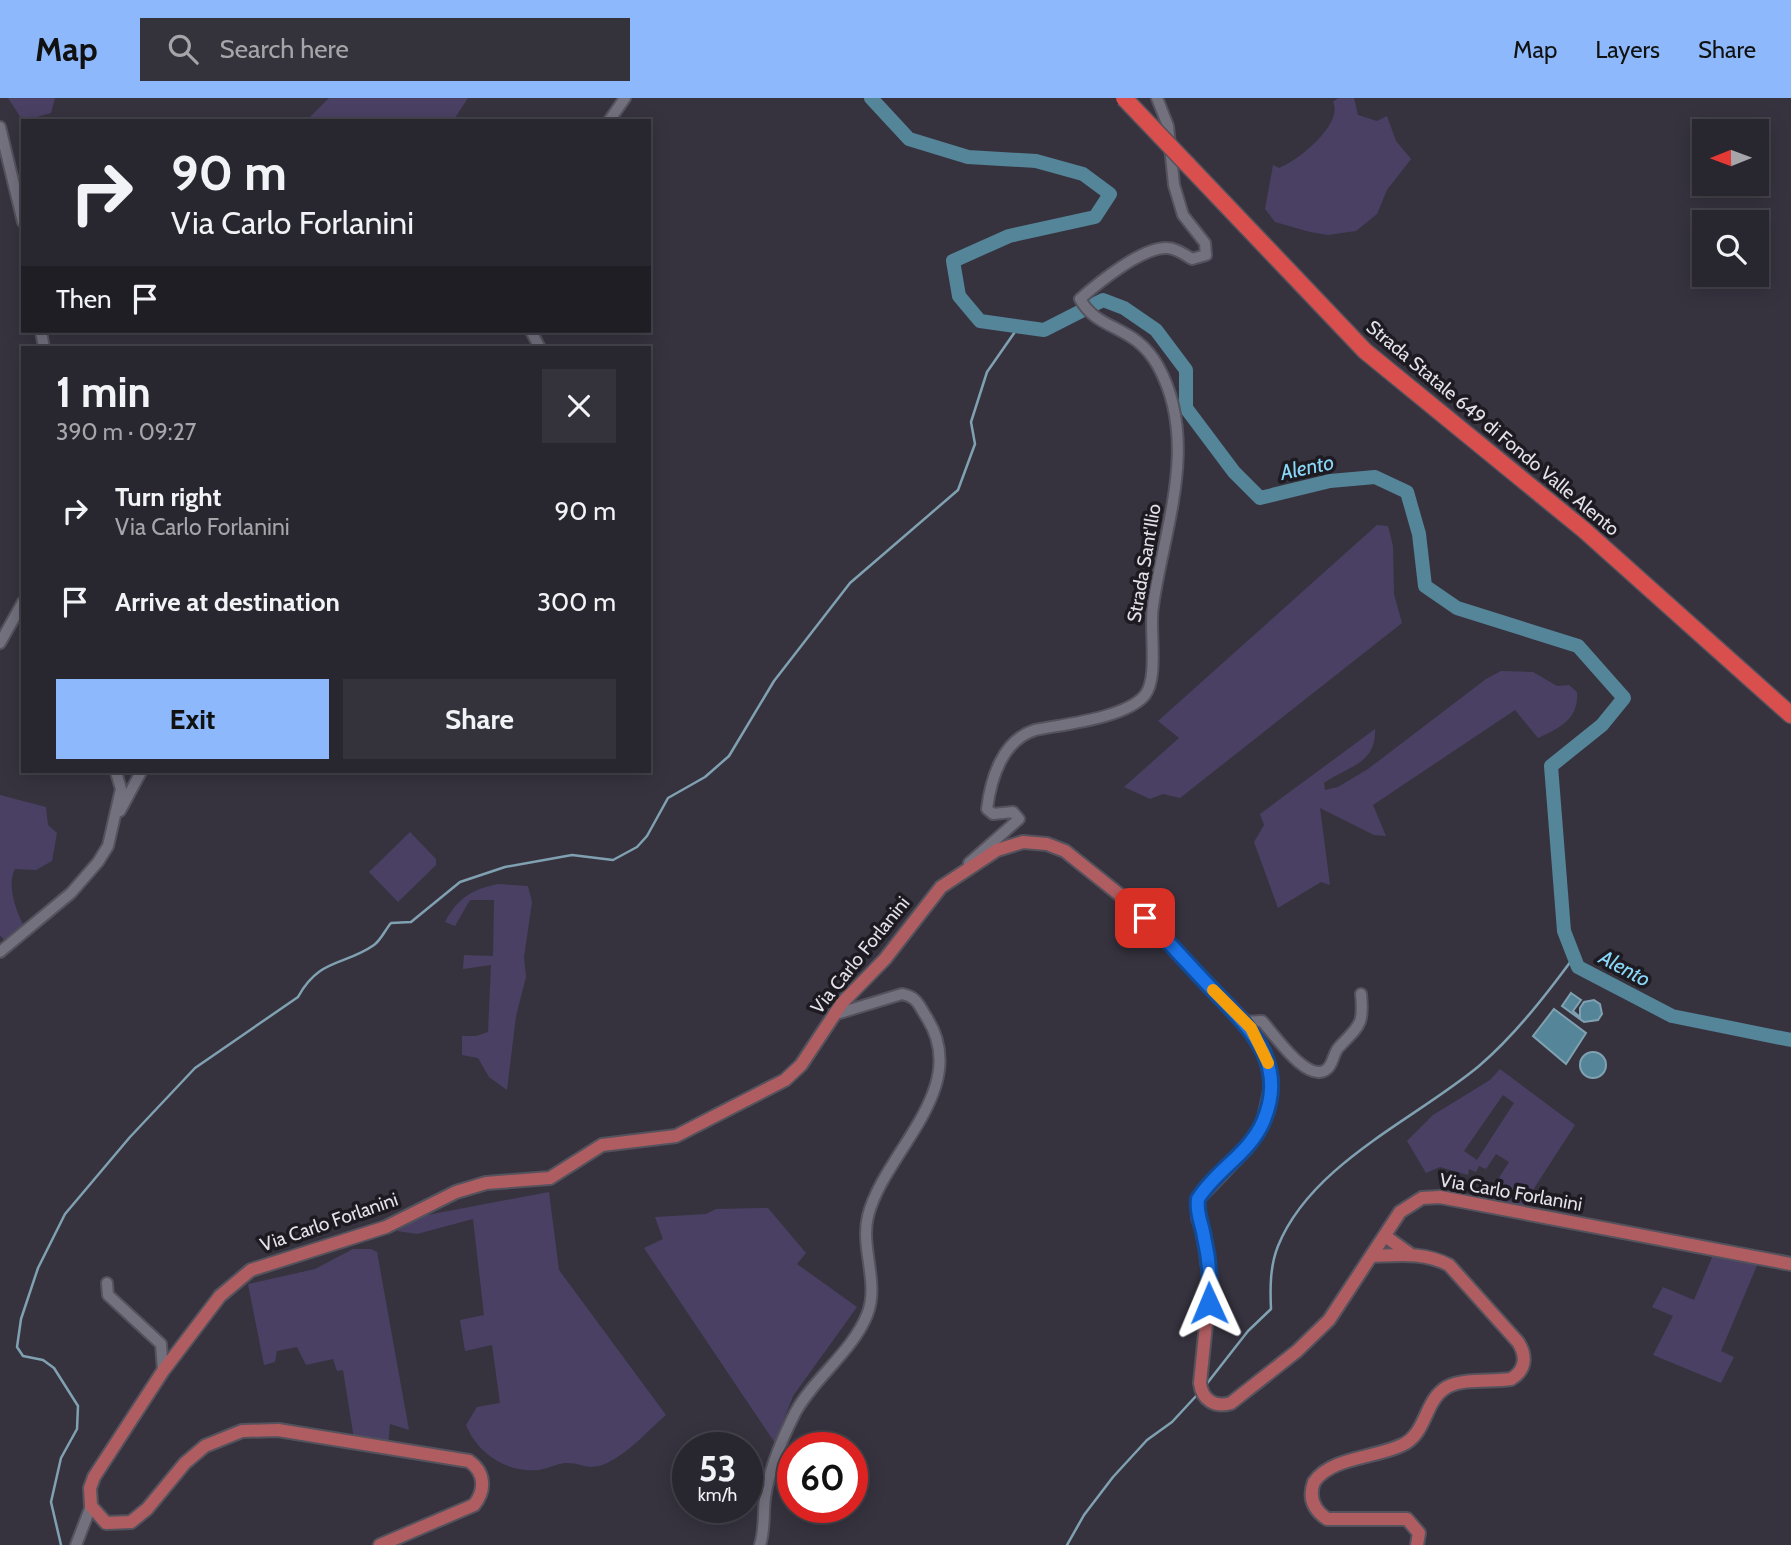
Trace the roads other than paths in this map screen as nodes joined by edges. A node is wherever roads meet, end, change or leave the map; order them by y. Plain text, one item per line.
1 (625, 98) edge
2 (1124, 98) edge
3 (1157, 98) edge
4 (610, 119) edge
5 (0, 127) edge
6 (21, 214) edge
7 (21, 606) edge
8 (0, 643) edge
9 (1791, 715) edge
10 (116, 773) edge
11 (141, 773) edge
12 (111, 833) junction
13 (967, 869) junction
14 (0, 952) edge
15 (1361, 994) dead end
16 (834, 1015) junction
17 (1245, 1022) junction
18 (1385, 1236) junction
19 (1410, 1254) junction
20 (1373, 1256) junction
21 (1791, 1264) edge
22 (107, 1283) dead end
23 (163, 1371) junction
24 (91, 1506) junction
25 (76, 1545) edge
26 (380, 1545) edge
27 (760, 1545) edge
28 (1416, 1545) edge

1 - 4 street
2 - 9 highway, Strada Statale 649 di Fondo Valle Alento, bridge
3 - 13 street, Strada Sant'Ilio
5 - 6 street
7 - 8 street
10 - 12 street
11 - 12 street
12 - 14 street
13 - 16 main road, Via Carlo Forlanini
13 - 17 main road, Via Carlo Forlanini
15 - 17 street
16 - 23 main road, Via Carlo Forlanini
16 - 27 street
17 - 20 main road, Via Carlo Forlanini
18 - 19 main road
18 - 20 main road, Via Carlo Forlanini
18 - 21 main road, Via Carlo Forlanini
19 - 20 main road
19 - 28 main road
22 - 23 street
23 - 24 main road, Via Carlo Forlanini
24 - 25 street
24 - 26 main road

